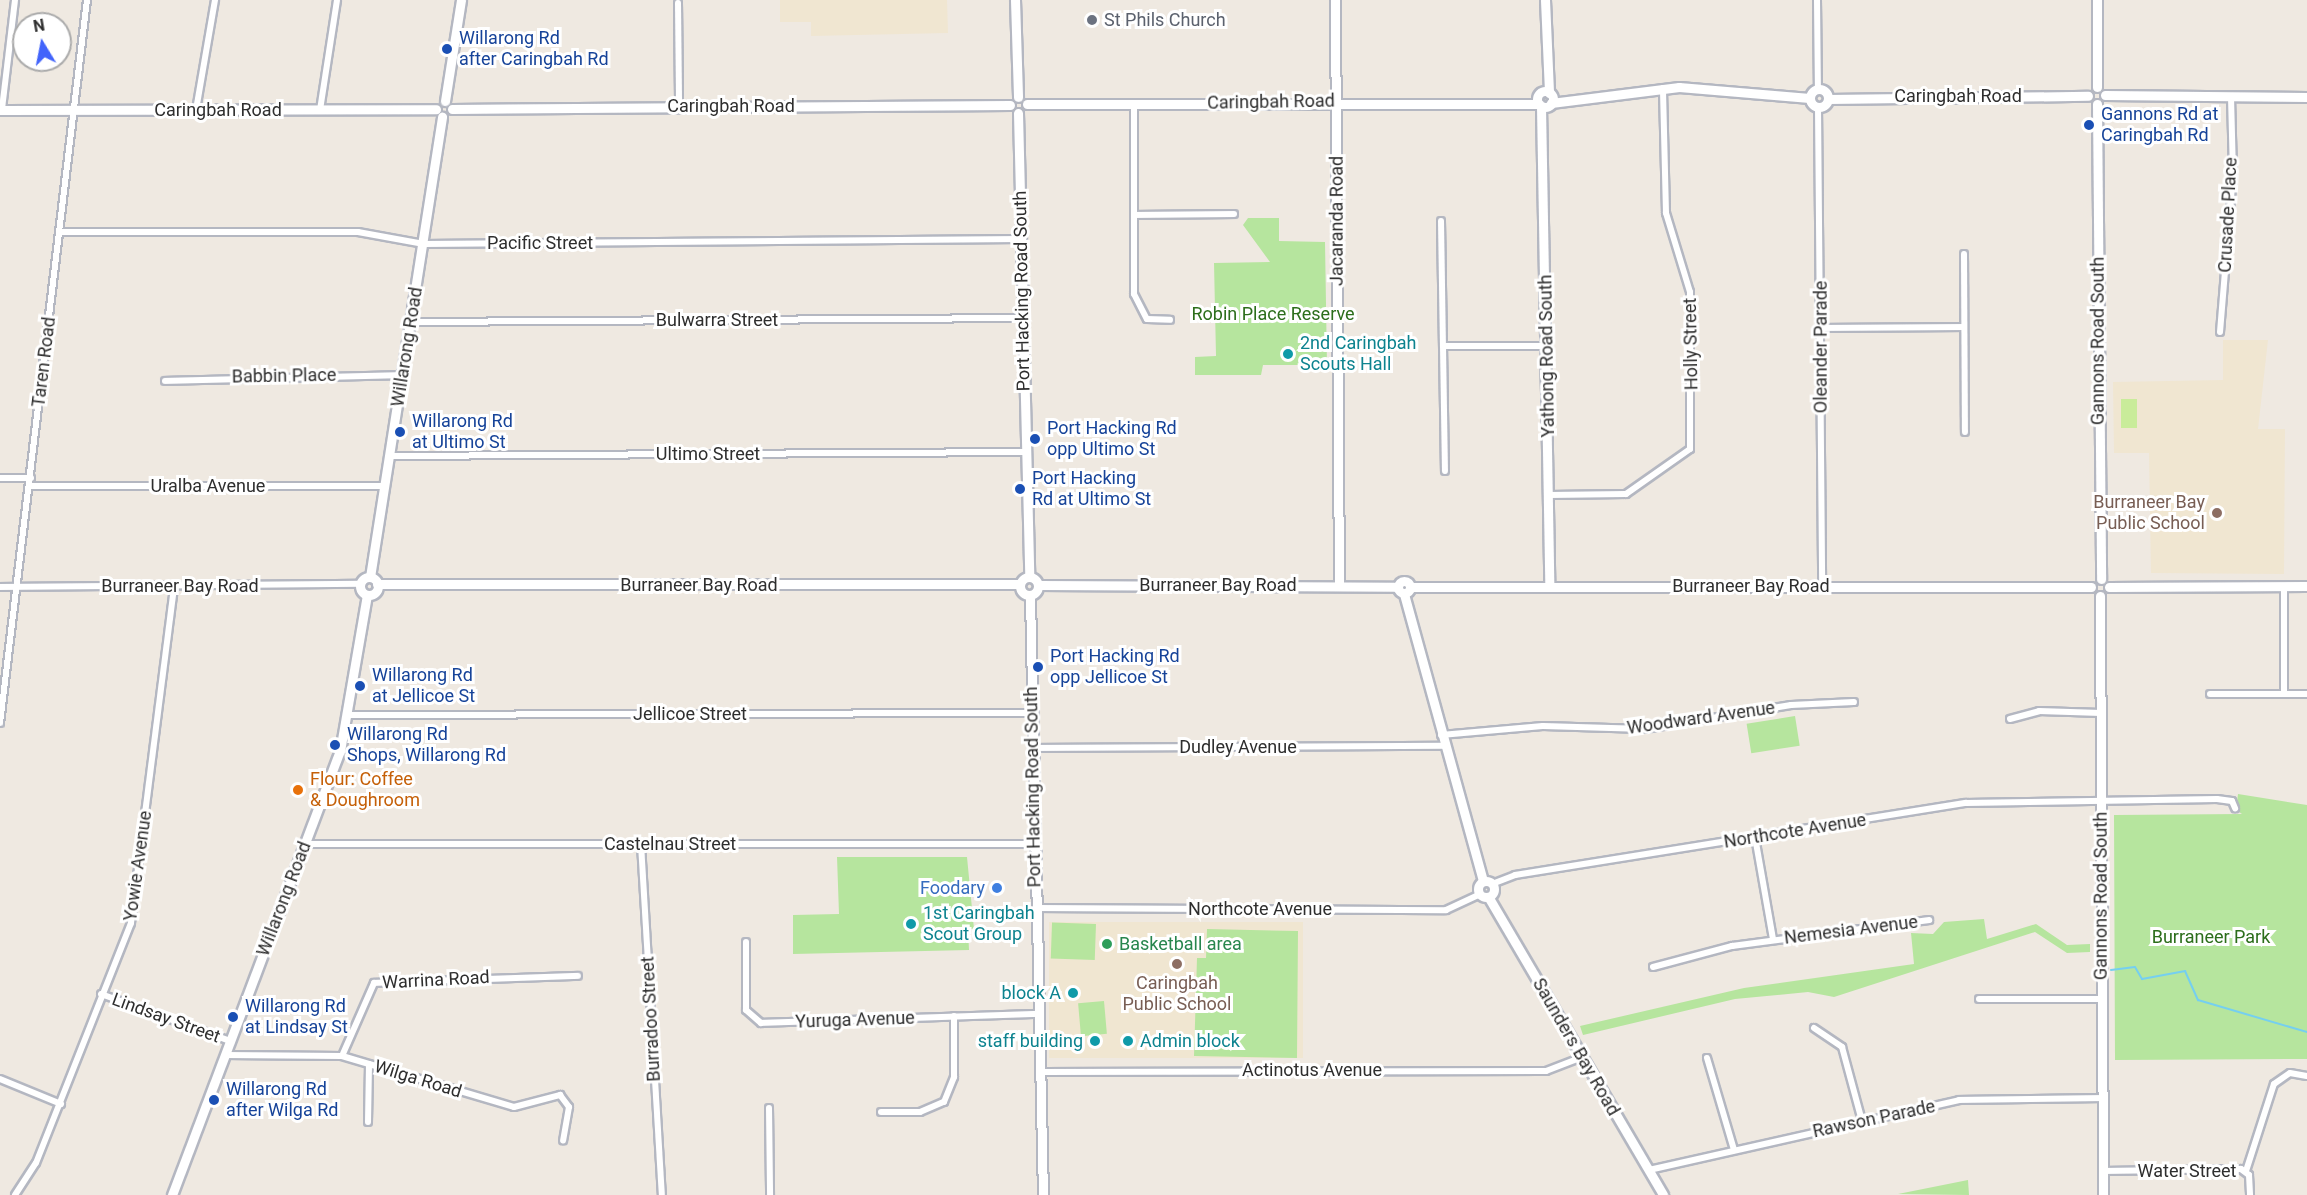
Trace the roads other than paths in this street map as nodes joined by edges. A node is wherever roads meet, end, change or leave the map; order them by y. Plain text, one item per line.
1 (15, 0) edge
2 (87, 0) edge
3 (215, 0) edge
4 (337, 0) edge
5 (461, 0) edge
6 (1015, 0) edge
7 (1335, 0) edge
8 (1545, 0) edge
9 (1817, 0) edge
10 (2097, 0) edge
11 (678, 3) dead end
12 (2097, 87) junction
13 (1663, 88) junction
14 (1818, 89) junction
15 (2106, 95) junction
16 (2088, 96) junction
17 (1018, 97) junction
18 (2307, 97) edge
19 (1810, 98) junction
20 (2231, 98) junction
21 (1545, 99) junction
22 (1828, 99) junction
23 (445, 101) junction
24 (1336, 101) junction
25 (1027, 104) junction
26 (1134, 104) junction
27 (2097, 104) junction
28 (1010, 105) junction
29 (679, 106) junction
30 (1818, 107) junction
31 (452, 109) junction
32 (1, 110) edge
33 (72, 110) junction
34 (196, 110) junction
35 (320, 111) junction
36 (439, 113) junction
37 (1018, 113) junction
38 (1234, 214) dead end
39 (1134, 215) junction
40 (1441, 220) dead end
41 (59, 232) junction
42 (1022, 239) junction
43 (424, 244) junction
44 (1964, 254) dead end
45 (1023, 318) junction
46 (1170, 320) dead end
47 (411, 322) junction
48 (1964, 327) junction
49 (1821, 328) junction
50 (2220, 332) dead end
51 (1443, 346) junction
52 (1546, 346) junction
53 (403, 375) junction
54 (165, 381) dead end
55 (1965, 432) dead end
56 (1026, 452) junction
57 (390, 456) junction
58 (1444, 471) dead end
59 (0, 478) edge
60 (30, 482) junction
61 (385, 486) junction
62 (1549, 495) junction
63 (1029, 576) junction
64 (2102, 579) junction
65 (374, 581) junction
66 (360, 584) junction
67 (1020, 584) junction
68 (1549, 584) junction
69 (1039, 585) junction
70 (1339, 586) junction
71 (1822, 586) junction
72 (2284, 586) junction
73 (2307, 586) edge
74 (0, 587) edge
75 (17, 587) junction
76 (174, 587) junction
77 (2091, 587) junction
78 (2109, 587) junction
79 (1404, 589) junction
80 (367, 595) junction
81 (1030, 595) junction
82 (2100, 596) junction
83 (2210, 694) dead end
84 (2284, 694) junction
85 (2307, 694) edge
86 (1854, 702) dead end
87 (1031, 713) junction
88 (2101, 713) junction
89 (350, 715) junction
90 (2010, 719) dead end
91 (0, 723) edge
92 (1441, 735) junction
93 (1444, 746) junction
94 (1032, 748) junction
95 (2100, 799) junction
96 (2234, 802) dead end
97 (1755, 837) junction
98 (641, 843) junction
99 (305, 844) junction
100 (1035, 844) junction
101 (1487, 882) junction
102 (1484, 896) junction
103 (1036, 908) junction
104 (1929, 920) dead end
105 (1773, 939) junction
106 (746, 942) dead end
107 (1653, 967) dead end
108 (578, 976) dead end
109 (101, 994) junction
110 (1979, 999) dead end
111 (2102, 999) junction
112 (1038, 1014) junction
113 (954, 1016) junction
114 (1814, 1028) dead end
115 (230, 1041) junction
116 (225, 1055) junction
117 (342, 1056) junction
118 (1582, 1057) junction
119 (1707, 1058) dead end
120 (369, 1064) junction
121 (1040, 1072) junction
122 (2307, 1076) edge
123 (0, 1079) edge
124 (2102, 1098) junction
125 (61, 1104) junction
126 (769, 1108) dead end
127 (881, 1112) dead end
128 (1862, 1121) junction
129 (368, 1122) dead end
130 (563, 1140) dead end
131 (1734, 1150) junction
132 (1649, 1170) junction
133 (2102, 1171) junction
134 (2246, 1171) junction
135 (15, 1195) edge
136 (172, 1195) edge
137 (662, 1195) edge
138 (770, 1195) edge
139 (1042, 1195) edge
140 (1663, 1195) edge
141 (2103, 1195) edge
142 (2250, 1195) edge

1 - 32 street
2 - 33 street, Taren Road
3 - 34 street
4 - 35 street
5 - 23 street
6 - 17 street
7 - 24 street, Jacaranda Road
8 - 21 street, Yathong Road South
9 - 14 street
10 - 12 street
11 - 29 street
12 - 15 street
12 - 16 street
13 - 19 street, Caringbah Road
13 - 21 street, Caringbah Road
13 - 62 street, Holly Street
14 - 19 street
14 - 22 street
15 - 20 street
15 - 27 street
16 - 22 street, Caringbah Road
16 - 27 street
17 - 25 street
17 - 28 street
18 - 20 street
19 - 30 street
20 - 50 street, Crusade Place
21 - 24 street, Caringbah Road
21 - 52 street, Yathong Road South
22 - 30 street
23 - 31 street
23 - 36 street
24 - 26 street, Caringbah Road
24 - 70 street, Jacaranda Road
25 - 26 street, Caringbah Road
25 - 37 street
26 - 39 street
27 - 64 street, Gannons Road South
28 - 29 street, Caringbah Road
28 - 37 street
29 - 31 street, Caringbah Road
30 - 49 street, Oleander Parade
31 - 36 street
32 - 33 street, Caringbah Road
33 - 34 street, Caringbah Road
33 - 41 street, Taren Road
34 - 35 street, Caringbah Road
35 - 36 street, Caringbah Road
36 - 43 street, Willarong Road
37 - 42 street, Port Hacking Road South
38 - 39 street
39 - 46 street
40 - 51 street
41 - 43 street, Pacific Street
41 - 60 street, Taren Road
42 - 43 street, Pacific Street
42 - 45 street, Port Hacking Road South
43 - 47 street, Willarong Road
44 - 48 street
45 - 47 street, Bulwarra Street
45 - 56 street, Port Hacking Road South
47 - 53 street, Willarong Road
48 - 49 street
48 - 55 street
49 - 71 street, Oleander Parade
51 - 52 street
51 - 58 street
52 - 62 street, Yathong Road South
53 - 54 street, Babbin Place
53 - 57 street, Willarong Road
56 - 57 street, Ultimo Street
56 - 63 street, Port Hacking Road South
57 - 61 street, Willarong Road
59 - 60 street, Uralba Avenue
60 - 61 street, Uralba Avenue
60 - 75 street, Taren Road
61 - 65 street, Willarong Road
62 - 68 street, Yathong Road South
63 - 67 street
63 - 69 street
64 - 77 street
64 - 78 street
65 - 66 street
65 - 67 street, Burraneer Bay Road
65 - 80 street
66 - 76 street, Burraneer Bay Road
66 - 80 street
67 - 81 street
68 - 71 street, Burraneer Bay Road
68 - 79 street, Burraneer Bay Road
69 - 70 street, Burraneer Bay Road
69 - 81 street
70 - 79 street, Burraneer Bay Road
71 - 77 street, Burraneer Bay Road
72 - 73 street
72 - 78 street
72 - 84 street
74 - 75 street, Burraneer Bay Road
75 - 76 street, Burraneer Bay Road
75 - 91 street, Taren Road
76 - 109 street, Yowie Avenue
77 - 82 street
78 - 82 street
79 - 92 street
80 - 89 street, Willarong Road
81 - 87 street, Port Hacking Road South
82 - 88 street, Gannons Road South
83 - 84 street
84 - 85 street
86 - 92 street, Woodward Avenue
87 - 89 street, Jellicoe Street
87 - 94 street, Port Hacking Road South
88 - 90 street
88 - 95 street, Gannons Road South
89 - 99 street, Willarong Road
92 - 93 street
93 - 94 street, Dudley Avenue
93 - 101 street
94 - 100 street, Port Hacking Road South
95 - 96 street, Northcote Avenue
95 - 97 street, Northcote Avenue
95 - 111 street, Gannons Road South
97 - 101 street, Northcote Avenue
97 - 105 street, Nemesia Avenue
98 - 99 street, Castelnau Street
98 - 100 street, Castelnau Street
98 - 137 street, Burradoo Street
99 - 115 street, Willarong Road
100 - 103 street, Port Hacking Road South
101 - 102 street
102 - 103 street, Northcote Avenue
102 - 118 street, Saunders Bay Road
103 - 112 street, Port Hacking Road South
104 - 105 street, Nemesia Avenue
105 - 107 street, Nemesia Avenue
106 - 113 street, Yuruga Avenue
108 - 117 street, Warrina Road
109 - 115 street, Lindsay Street
109 - 125 street, Yowie Avenue
110 - 111 street
111 - 124 street, Gannons Road South
112 - 113 street, Yuruga Avenue
112 - 121 street, Port Hacking Road South
113 - 127 street
114 - 128 street
115 - 116 street, Willarong Road
116 - 117 street, Wilga Road
116 - 136 street, Willarong Road
117 - 120 street, Wilga Road
118 - 121 street, Actinotus Avenue
118 - 132 street, Saunders Bay Road
119 - 131 street
120 - 129 street
120 - 130 street, Wilga Road
121 - 139 street, Port Hacking Road South
122 - 134 street
123 - 125 street
124 - 128 street, Rawson Parade
124 - 133 street, Gannons Road South
125 - 135 street, Yowie Avenue
126 - 138 street
128 - 131 street, Rawson Parade
131 - 132 street, Rawson Parade
132 - 140 street, Saunders Bay Road
133 - 134 street, Water Street
133 - 141 street, Gannons Road South
134 - 142 street, Water Street

